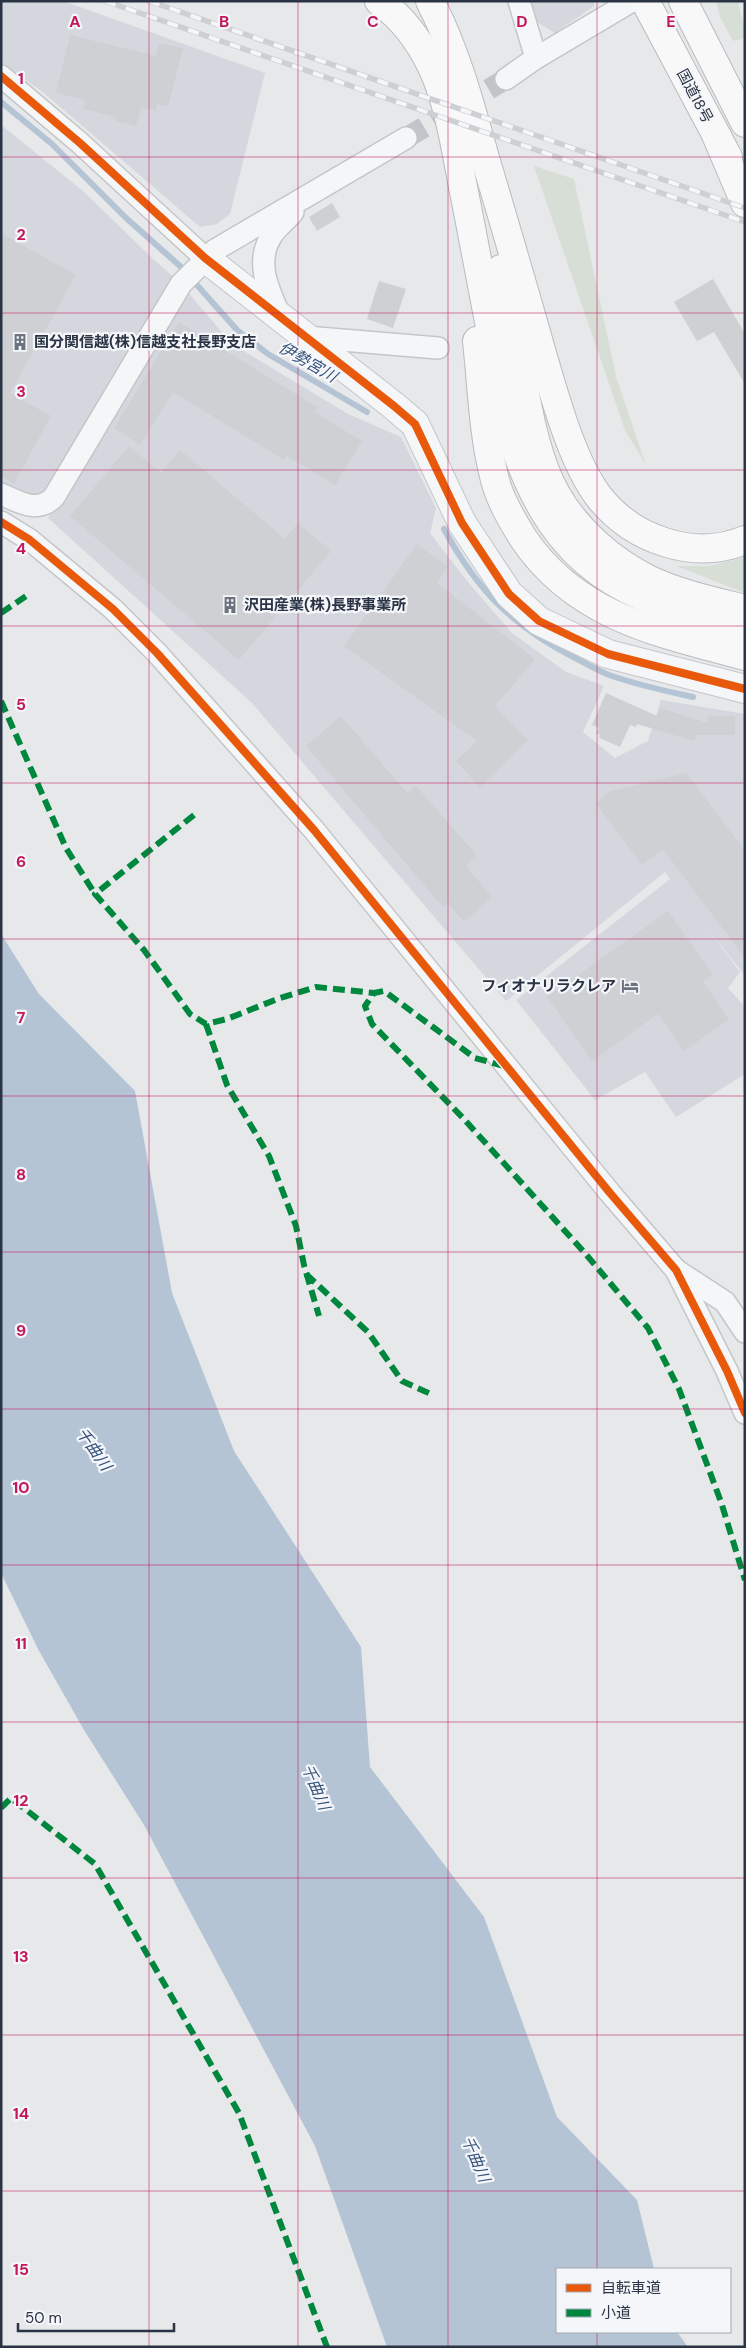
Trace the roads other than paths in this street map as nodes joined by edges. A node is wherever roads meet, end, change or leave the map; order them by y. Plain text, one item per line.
1 (379, 1) edge
2 (430, 1) edge
3 (519, 1) edge
4 (632, 1) edge
5 (646, 1) edge
6 (682, 1) edge
7 (536, 58) junction
8 (1, 76) edge
9 (506, 79) tunnel mouth
10 (470, 104) junction
11 (745, 123) edge
12 (717, 137) junction
13 (406, 138) tunnel mouth
14 (457, 158) junction
15 (745, 190) edge
16 (309, 196) junction
17 (745, 203) edge
18 (193, 271) junction
19 (280, 317) junction
20 (306, 337) junction
21 (438, 348) dead end
22 (1, 494) edge
23 (1, 522) edge
24 (745, 540) edge
25 (745, 609) edge
26 (745, 630) edge
27 (745, 656) edge
28 (745, 689) edge
29 (676, 1270) junction
30 (745, 1332) edge
31 (745, 1413) edge

1 - 14 highway
2 - 10 highway
3 - 7 street
4 - 7 street
5 - 12 highway, 国道18号
6 - 11 highway, 国道18号
7 - 9 street
8 - 18 street
10 - 24 highway
10 - 25 highway
12 - 15 highway, 国道18号
12 - 17 highway
13 - 16 street
14 - 26 highway
14 - 27 highway
16 - 18 street
16 - 19 street
18 - 19 street
18 - 22 street
19 - 20 street
20 - 21 street
20 - 28 street
23 - 29 street
29 - 30 street
29 - 31 street

